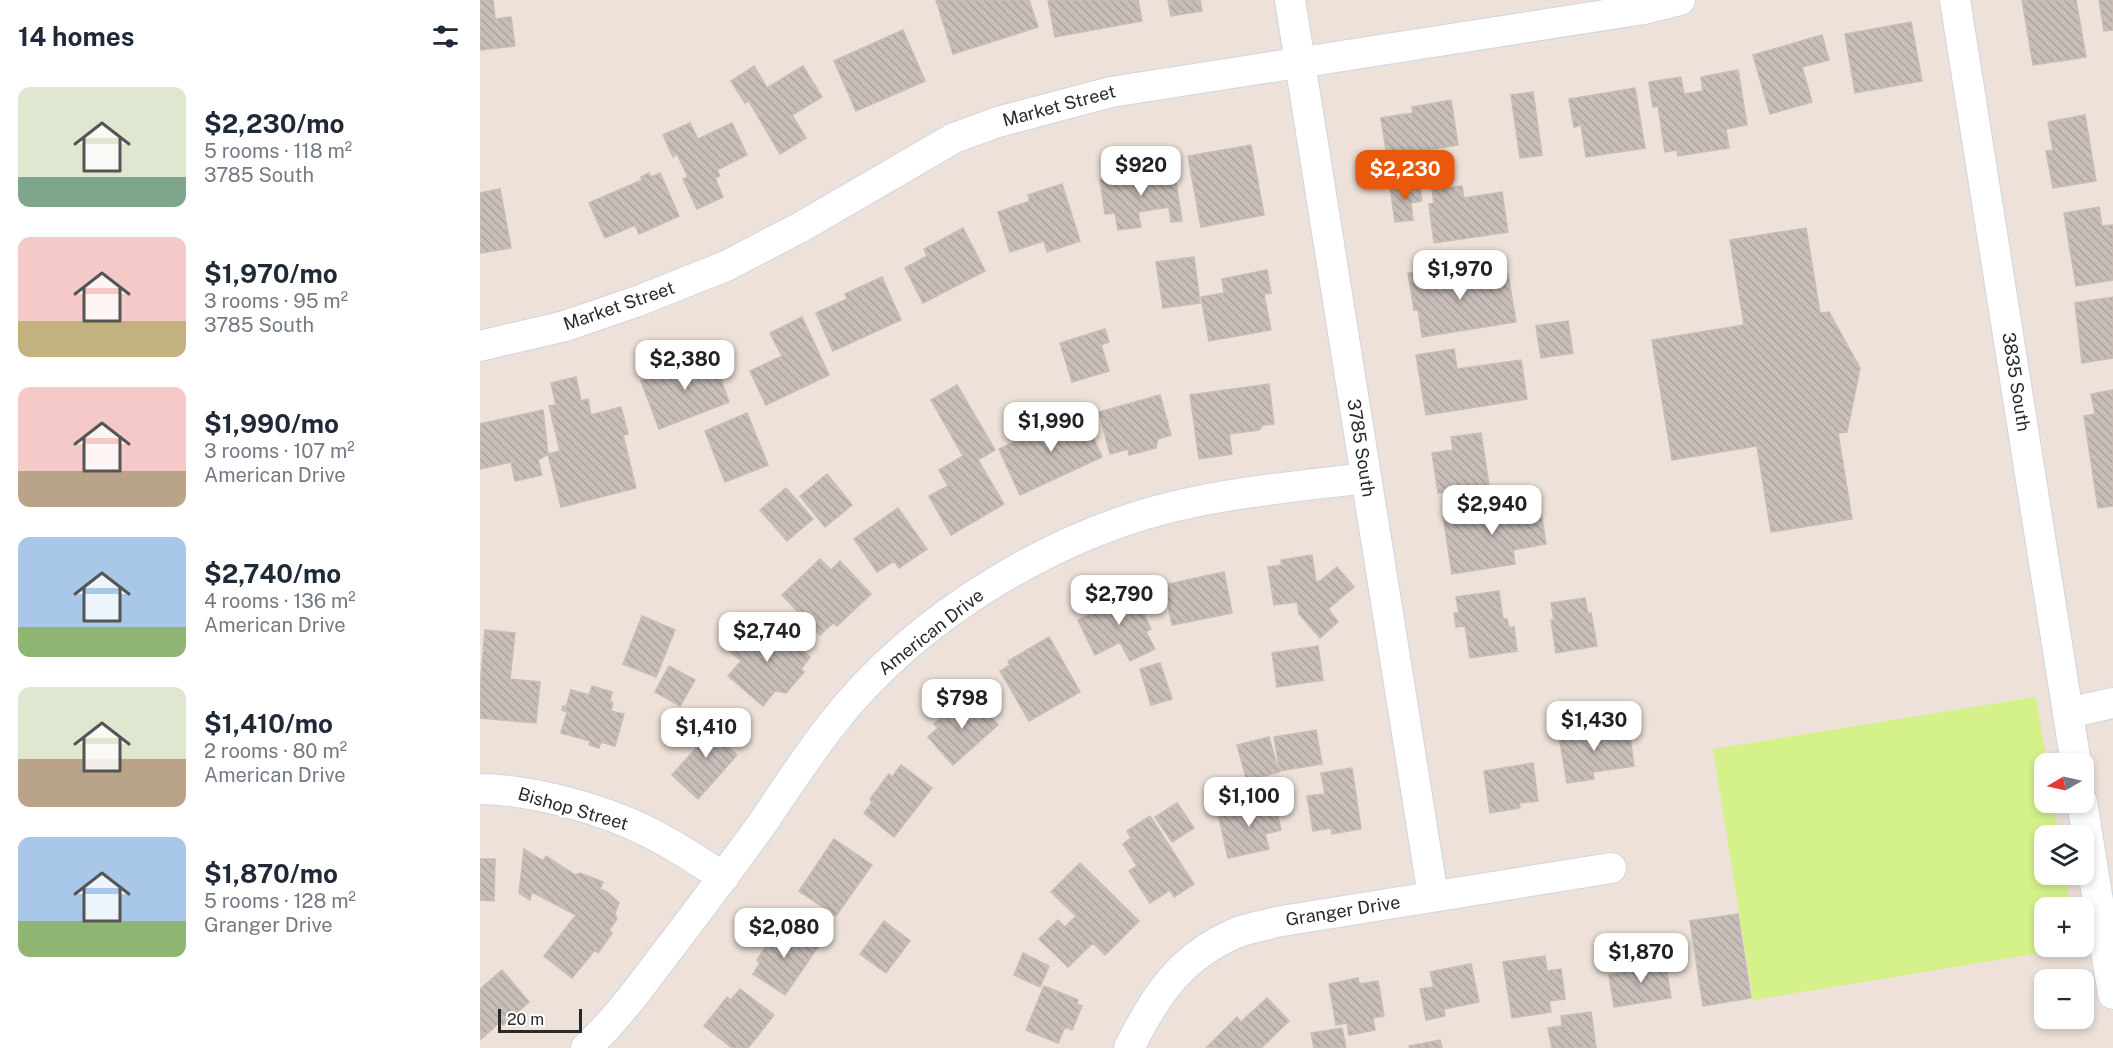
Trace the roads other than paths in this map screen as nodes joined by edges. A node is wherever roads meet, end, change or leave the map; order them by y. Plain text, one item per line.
1 (1290, 0) edge
2 (1680, 0) edge
3 (1955, 0) edge
4 (1299, 62) junction
5 (480, 346) edge
6 (1366, 478) junction
7 (2113, 703) edge
8 (2068, 713) junction
9 (2074, 753) edge
10 (480, 789) edge
11 (2084, 813) edge
12 (1611, 868) dead end
13 (724, 877) junction
14 (1432, 896) junction
15 (2113, 994) edge
16 (586, 1048) edge
17 (1129, 1048) edge

1 - 4 street, 3785 South
2 - 4 street, Market Street
3 - 8 street, 3835 South
4 - 5 street, Market Street
4 - 6 street, 3785 South
6 - 13 street, American Drive
6 - 14 street, 3785 South
7 - 8 street
8 - 9 street, 3835 South
10 - 13 street, Bishop Street
11 - 15 street
12 - 14 street, Granger Drive
13 - 16 street, American Drive
14 - 17 street, Granger Drive

